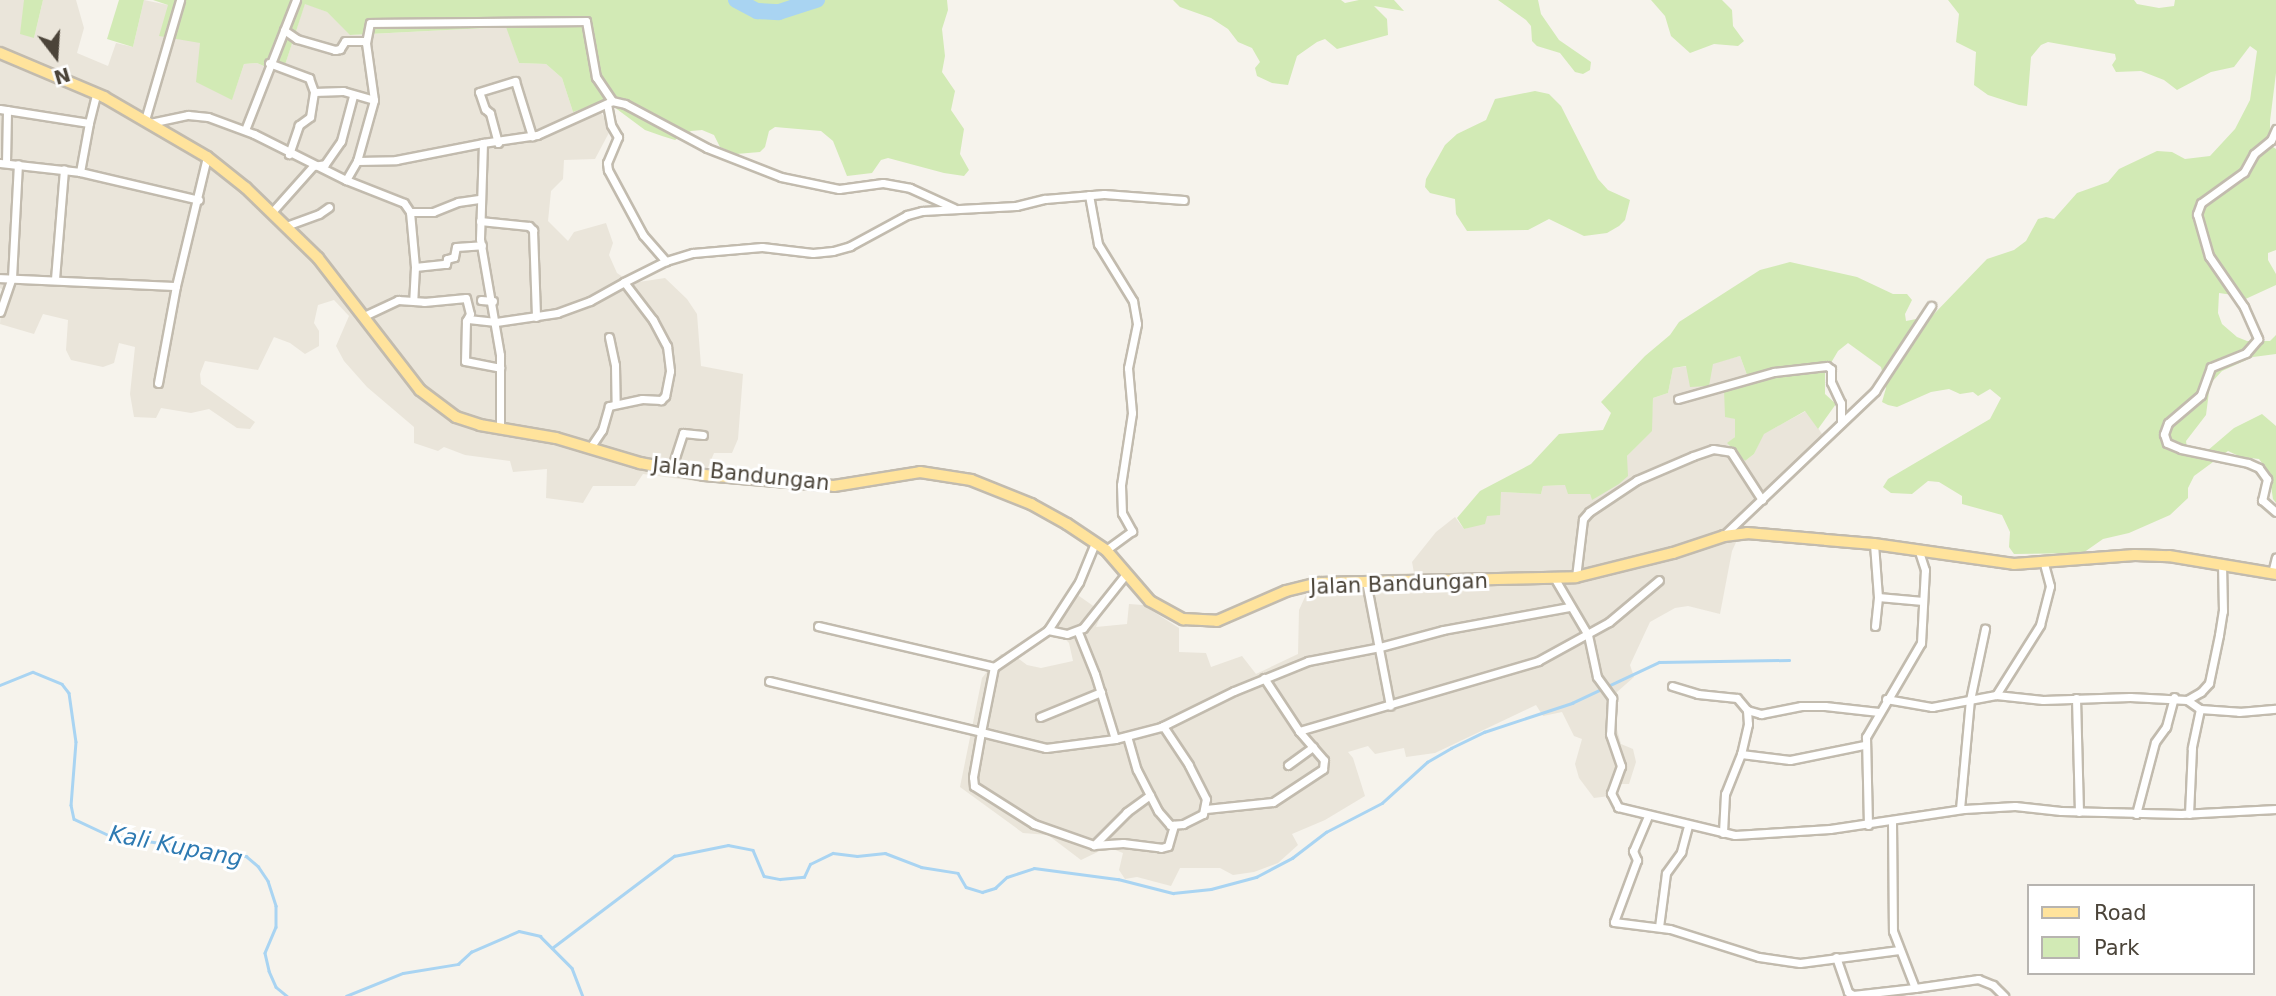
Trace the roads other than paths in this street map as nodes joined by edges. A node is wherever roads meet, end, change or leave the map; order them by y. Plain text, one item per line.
1 (180, 0) edge
2 (296, 0) edge
3 (284, 30) junction
4 (366, 41) junction
5 (0, 53) edge
6 (270, 63) junction
7 (314, 92) junction
8 (96, 94) junction
9 (353, 96) junction
10 (374, 100) junction
11 (610, 103) junction
12 (4, 110) edge
13 (148, 122) junction
14 (89, 123) junction
15 (2276, 129) edge
16 (244, 130) junction
17 (532, 136) junction
18 (483, 143) junction
19 (498, 143) junction
20 (289, 154) junction
21 (207, 157) junction
22 (357, 161) junction
23 (3, 163) edge
24 (18, 164) junction
25 (313, 166) junction
26 (64, 169) junction
27 (80, 172) junction
28 (346, 180) junction
29 (1089, 195) junction
30 (199, 200) junction
31 (479, 200) junction
32 (1184, 200) dead end
33 (328, 207) dead end
34 (955, 208) junction
35 (272, 212) junction
36 (410, 212) junction
37 (480, 221) junction
38 (286, 226) junction
39 (482, 245) junction
40 (666, 261) junction
41 (415, 267) junction
42 (0, 278) edge
43 (12, 278) junction
44 (55, 279) junction
45 (624, 282) junction
46 (176, 286) junction
47 (413, 300) junction
48 (481, 300) dead end
49 (493, 301) junction
50 (1931, 306) dead end
51 (0, 312) edge
52 (364, 316) junction
53 (536, 317) junction
54 (468, 319) junction
55 (496, 322) junction
56 (609, 337) dead end
57 (500, 368) junction
58 (158, 383) dead end
59 (1678, 399) dead end
60 (616, 404) junction
61 (1841, 422) junction
62 (500, 428) junction
63 (702, 435) dead end
64 (590, 448) junction
65 (671, 470) junction
66 (1762, 500) junction
67 (2276, 512) edge
68 (1724, 536) junction
69 (1095, 542) junction
70 (1874, 544) junction
71 (1106, 550) junction
72 (1919, 551) junction
73 (2276, 556) edge
74 (2044, 564) junction
75 (2222, 565) junction
76 (2274, 573) edge
77 (1126, 574) junction
78 (1576, 577) junction
79 (1555, 579) junction
80 (1659, 580) dead end
81 (1366, 581) junction
82 (1878, 597) junction
83 (1923, 601) junction
84 (1570, 607) junction
85 (818, 626) dead end
86 (1875, 626) dead end
87 (1985, 629) dead end
88 (1048, 630) junction
89 (1078, 632) junction
90 (1588, 635) junction
91 (1380, 647) junction
92 (994, 667) junction
93 (1264, 678) junction
94 (769, 681) dead end
95 (1672, 686) dead end
96 (1101, 692) junction
97 (1996, 695) junction
98 (2174, 697) junction
99 (2076, 698) junction
100 (1886, 699) junction
101 (1970, 700) junction
102 (2187, 700) junction
103 (1390, 706) junction
104 (2200, 709) junction
105 (2276, 709) edge
106 (1747, 710) junction
107 (1878, 712) junction
108 (1040, 717) dead end
109 (1163, 726) junction
110 (1299, 731) junction
111 (981, 732) junction
112 (1127, 736) junction
113 (1115, 739) junction
114 (1864, 745) junction
115 (1313, 747) junction
116 (1741, 754) junction
117 (1287, 765) dead end
118 (1150, 795) junction
119 (1206, 809) junction
120 (1960, 809) junction
121 (2276, 809) edge
122 (2079, 812) junction
123 (2136, 814) junction
124 (2189, 814) junction
125 (1648, 816) junction
126 (1892, 821) junction
127 (1174, 825) junction
128 (1688, 825) junction
129 (1868, 825) junction
130 (1723, 833) junction
131 (1094, 845) junction
132 (1659, 928) junction
133 (1899, 950) junction
134 (1836, 957) junction
135 (1914, 988) junction
136 (2004, 996) edge

1 - 13 street
2 - 3 street
3 - 4 street
3 - 6 street
4 - 10 street
4 - 11 street
5 - 8 main road, Jalan Bandungan
6 - 7 street
6 - 16 street
7 - 9 street
7 - 20 street
8 - 13 main road, Jalan Bandungan
8 - 14 street
9 - 10 street
9 - 25 street
10 - 22 street
11 - 17 street
11 - 34 street
11 - 40 street
12 - 14 street
12 - 23 street
13 - 16 street
13 - 21 main road, Jalan Bandungan
14 - 27 street
15 - 67 street
16 - 20 street
17 - 19 street
17 - 19 street
18 - 19 street
18 - 22 street
18 - 31 street
20 - 25 street
21 - 30 street
21 - 35 main road, Jalan Bandungan
22 - 28 street
23 - 24 street
24 - 26 street
24 - 43 street
25 - 28 street
25 - 35 street
26 - 27 street
26 - 44 street
27 - 30 street
28 - 36 street
29 - 32 street
29 - 34 street
29 - 71 street
30 - 46 street
31 - 36 street
31 - 37 street
33 - 38 street
34 - 40 street
35 - 38 main road, Jalan Bandungan
36 - 41 street
37 - 39 street
37 - 53 street
38 - 52 main road, Jalan Bandungan
39 - 41 street
39 - 49 street
40 - 45 street
41 - 47 street
42 - 43 street
43 - 44 street
43 - 51 street
44 - 46 street
45 - 53 street
45 - 60 street
46 - 58 street
47 - 52 street
47 - 54 street
48 - 49 street
49 - 55 street
50 - 61 street
52 - 62 main road, Jalan Bandungan
53 - 55 street
54 - 55 street
54 - 57 street
55 - 57 street
56 - 60 street
57 - 62 street
59 - 61 street
60 - 64 street
61 - 66 street
62 - 64 main road, Jalan Bandungan
63 - 65 street
64 - 65 main road, Jalan Bandungan
65 - 69 main road, Jalan Bandungan
66 - 68 street
66 - 78 street
68 - 70 main road, Jalan Bandungan
68 - 78 main road, Jalan Bandungan
69 - 71 main road, Jalan Bandungan
69 - 88 street
70 - 72 main road, Jalan Bandungan
70 - 82 street
71 - 77 main road, Jalan Bandungan
72 - 74 main road, Jalan Bandungan
72 - 83 street
73 - 76 street
74 - 75 main road, Jalan Bandungan
74 - 97 street
75 - 76 main road, Jalan Bandungan
75 - 102 street
77 - 81 main road, Jalan Bandungan
77 - 89 street
78 - 79 main road, Jalan Bandungan
79 - 81 main road, Jalan Bandungan
79 - 84 street
80 - 90 street
81 - 91 street
82 - 83 street
82 - 86 street
83 - 100 street
84 - 90 street
84 - 91 street
85 - 92 street
87 - 101 street
88 - 89 street
88 - 92 street
89 - 96 street
90 - 103 street
90 - 125 street
91 - 93 street
91 - 103 street
92 - 111 street
93 - 109 street
93 - 110 street
94 - 111 street
95 - 106 street
96 - 108 street
96 - 113 street
97 - 99 street
97 - 101 street
98 - 99 street
98 - 102 street
98 - 123 street
99 - 122 street
100 - 101 street
100 - 107 street
101 - 120 street
102 - 104 street
103 - 110 street
104 - 105 street
104 - 124 street
106 - 107 street
106 - 116 street
107 - 114 street
109 - 112 street
109 - 119 street
110 - 115 street
111 - 113 street
111 - 131 street
112 - 113 street
112 - 118 street
114 - 116 street
114 - 129 street
115 - 117 street
115 - 119 street
116 - 130 street
118 - 127 street
118 - 131 street
119 - 127 street
120 - 122 street
120 - 126 street
121 - 124 street
122 - 123 street
123 - 124 street
125 - 128 street
125 - 132 street
126 - 129 street
126 - 133 street
127 - 131 street
128 - 130 street
128 - 132 street
129 - 130 street
132 - 134 street
133 - 134 street
133 - 135 street
134 - 135 street
135 - 136 street

